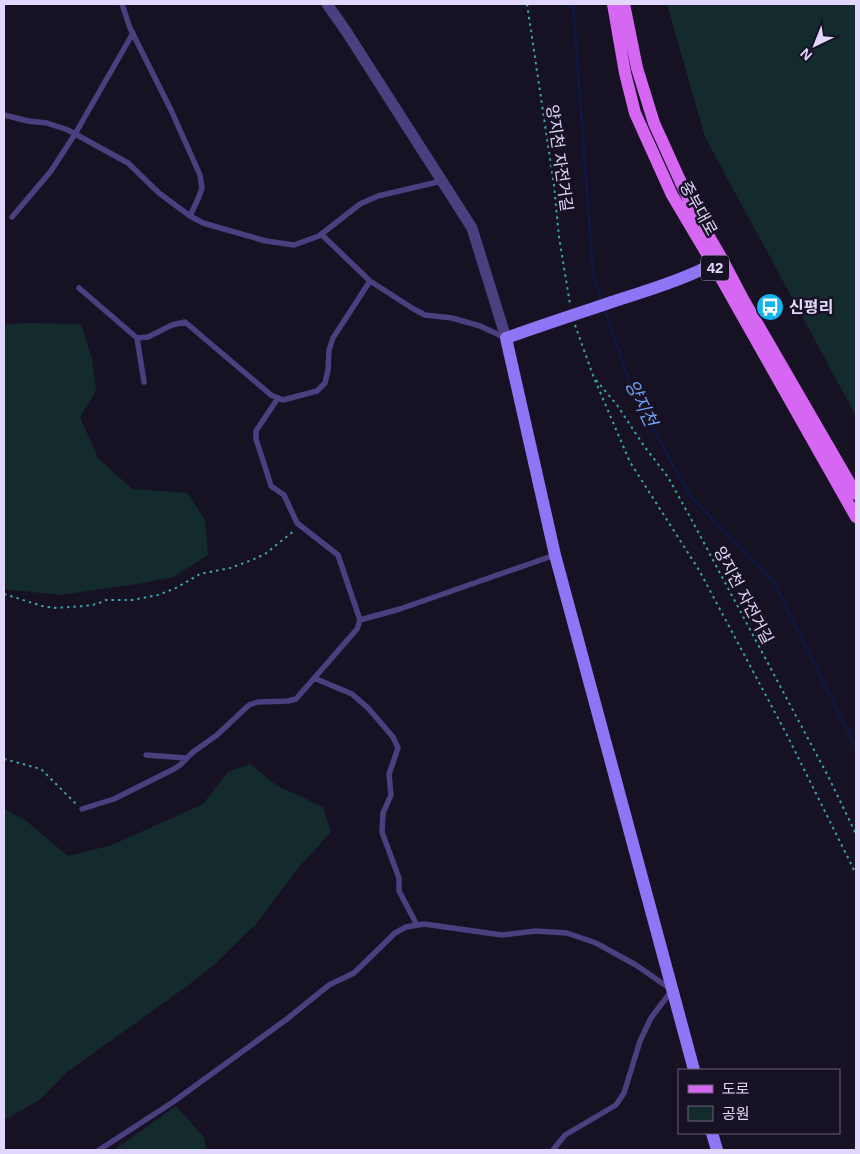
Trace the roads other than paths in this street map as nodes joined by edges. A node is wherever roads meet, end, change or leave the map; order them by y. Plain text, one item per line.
1 (122, 4) edge
2 (328, 4) edge
3 (613, 4) edge
4 (624, 4) edge
5 (132, 33) junction
6 (4, 115) edge
7 (75, 134) junction
8 (442, 181) junction
9 (190, 216) junction
10 (12, 217) dead end
11 (321, 234) junction
12 (717, 261) junction
13 (370, 281) junction
14 (79, 288) dead end
15 (137, 338) junction
16 (506, 338) junction
17 (144, 382) dead end
18 (278, 398) junction
19 (856, 494) edge
20 (856, 517) edge
21 (555, 555) junction
22 (360, 620) junction
23 (314, 678) junction
24 (146, 755) dead end
25 (186, 758) junction
26 (82, 809) road end
27 (417, 925) junction
28 (672, 990) junction
29 (694, 1069) edge
30 (712, 1134) edge
31 (99, 1150) edge
32 (553, 1150) edge
33 (717, 1150) edge

1 - 5 lane
2 - 8 street
3 - 12 main road, 중부대로 / 42
4 - 12 main road, 중부대로 / 42
5 - 7 lane
5 - 9 lane
6 - 7 lane
7 - 9 lane
7 - 10 lane
8 - 11 lane
8 - 16 street
9 - 11 lane
11 - 13 lane
12 - 16 street
12 - 19 main road, 중부대로 / 42
12 - 20 main road, 중부대로 / 42
13 - 16 lane
13 - 18 lane
14 - 15 lane
15 - 17 lane
15 - 18 lane
16 - 21 street
18 - 22 lane
21 - 22 lane
21 - 28 street
22 - 23 lane
23 - 25 lane
23 - 27 lane
24 - 25 lane
25 - 26 lane
27 - 28 lane
27 - 31 lane
28 - 29 street
28 - 32 lane
30 - 33 street

